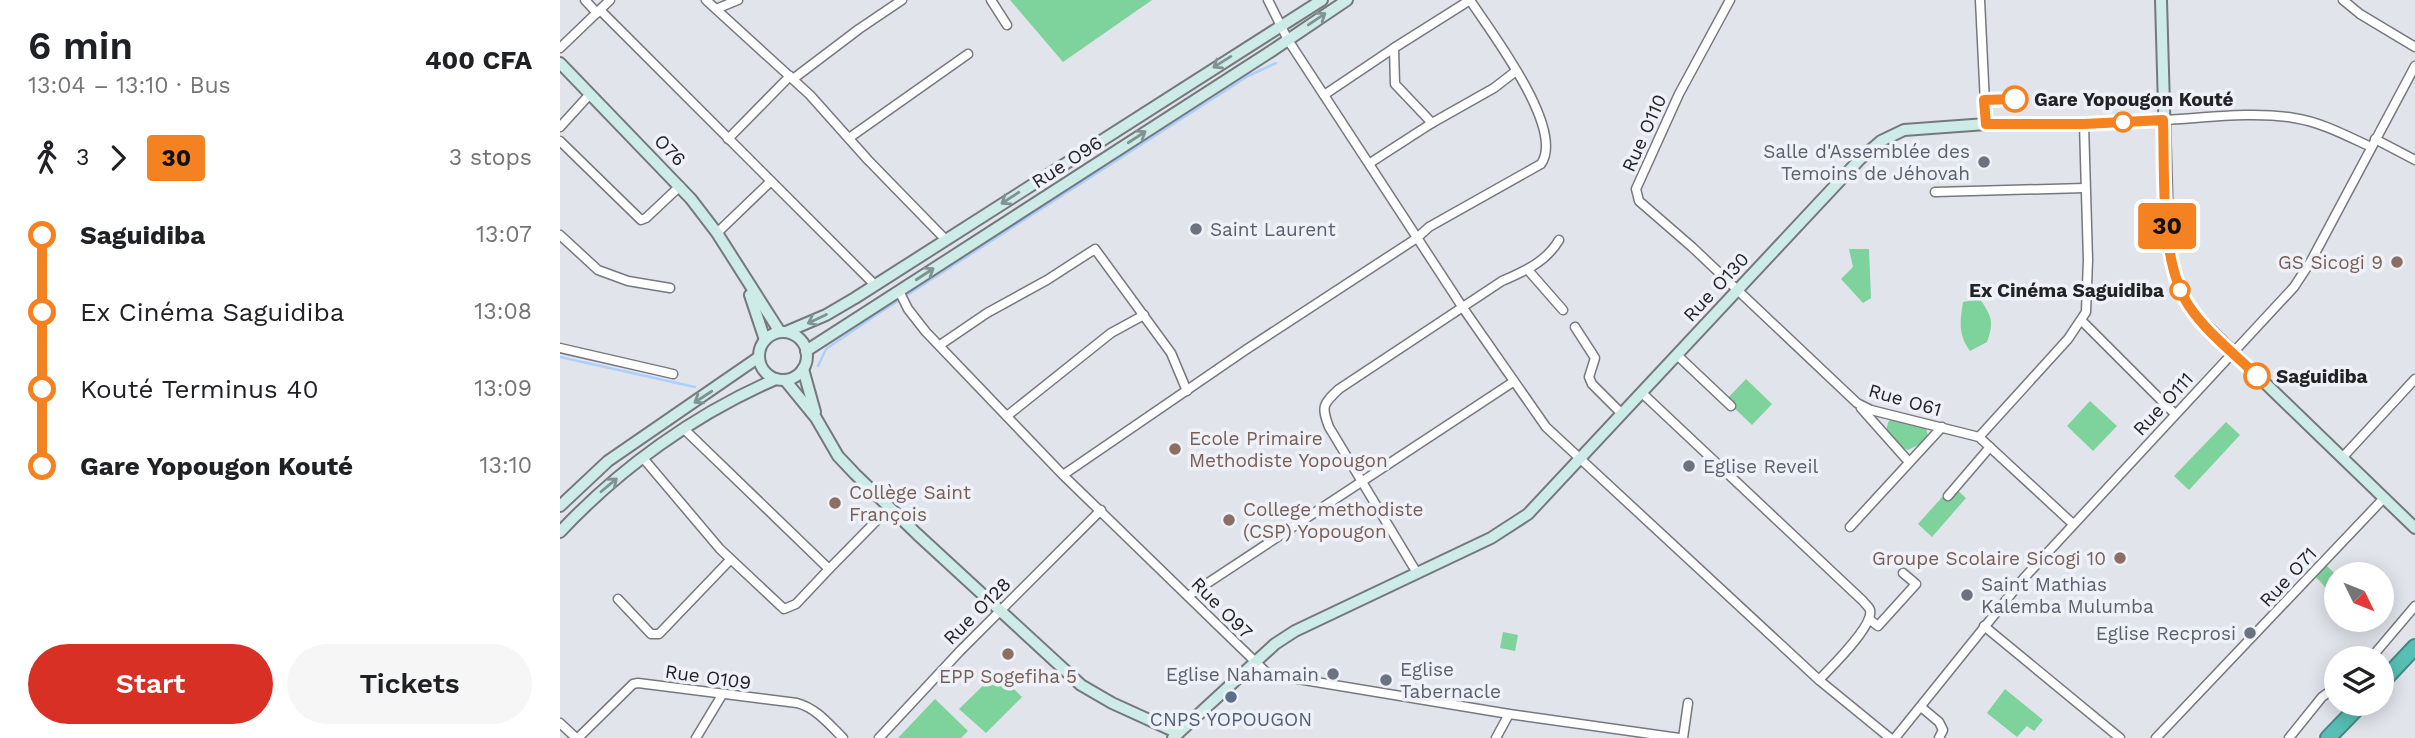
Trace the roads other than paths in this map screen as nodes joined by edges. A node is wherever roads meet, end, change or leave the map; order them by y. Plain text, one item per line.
1 (585, 0) edge
2 (610, 0) edge
3 (706, 0) edge
4 (738, 0) edge
5 (902, 0) edge
6 (991, 0) edge
7 (1268, 0) edge
8 (1322, 0) edge
9 (1347, 0) edge
10 (1470, 0) edge
11 (1730, 0) edge
12 (1980, 0) edge
13 (2161, 0) edge
14 (2343, 0) edge
15 (716, 9) junction
16 (599, 12) junction
17 (1007, 26) dead end
18 (1280, 27) junction
19 (1288, 40) junction
20 (2415, 47) edge
21 (560, 48) edge
22 (1394, 48) junction
23 (968, 54) dead end
24 (560, 63) edge
25 (2415, 66) edge
26 (1516, 71) junction
27 (792, 78) junction
28 (590, 94) junction
29 (1324, 95) junction
30 (2163, 120) junction
31 (1432, 123) junction
32 (1986, 124) junction
33 (2084, 124) junction
34 (560, 127) edge
35 (849, 138) junction
36 (728, 139) junction
37 (560, 141) edge
38 (2373, 143) junction
39 (2415, 160) edge
40 (1370, 163) junction
41 (770, 182) junction
42 (680, 186) junction
43 (2085, 188) junction
44 (1936, 192) dead end
45 (717, 233) junction
46 (560, 235) edge
47 (1417, 238) junction
48 (946, 240) junction
49 (1559, 240) dead end
50 (567, 242) junction
51 (560, 249) edge
52 (1528, 270) junction
53 (741, 273) junction
54 (875, 285) junction
55 (670, 288) dead end
56 (1737, 290) junction
57 (899, 291) junction
58 (1462, 308) junction
59 (1563, 310) dead end
60 (1144, 315) junction
61 (2082, 321) junction
62 (1575, 327) dead end
63 (783, 332) junction
64 (765, 340) junction
65 (940, 345) junction
66 (560, 348) edge
67 (806, 351) junction
68 (2233, 352) junction
69 (1677, 355) junction
70 (759, 357) junction
71 (803, 369) junction
72 (673, 374) dead end
73 (780, 379) junction
74 (2415, 379) edge
75 (1513, 382) junction
76 (1187, 391) junction
77 (1642, 393) junction
78 (1857, 403) junction
79 (1731, 406) dead end
80 (1622, 414) junction
81 (2175, 414) junction
82 (1007, 416) junction
83 (816, 418) junction
84 (1942, 427) junction
85 (684, 429) junction
86 (1979, 437) junction
87 (1990, 447) junction
88 (643, 458) junction
89 (2342, 458) junction
90 (1580, 459) junction
91 (1909, 461) junction
92 (1063, 475) junction
93 (1361, 482) junction
94 (1948, 496) dead end
95 (2384, 498) junction
96 (560, 506) edge
97 (889, 508) junction
98 (1101, 510) junction
99 (2073, 524) junction
100 (1850, 527) dead end
101 (2415, 528) edge
102 (560, 532) edge
103 (730, 560) junction
104 (829, 569) junction
105 (1417, 573) junction
106 (1903, 573) dead end
107 (1188, 596) junction
108 (618, 599) dead end
109 (2415, 606) edge
110 (1001, 609) junction
111 (1870, 619) junction
112 (1984, 626) junction
113 (2381, 646) edge
114 (2415, 647) edge
115 (1255, 663) junction
116 (2394, 669) edge
117 (1819, 680) junction
118 (722, 695) junction
119 (2324, 696) edge
120 (1688, 703) dead end
121 (1921, 707) junction
122 (1509, 714) junction
123 (2349, 716) edge
124 (560, 723) edge
125 (1176, 736) edge
126 (577, 738) edge
127 (696, 738) edge
128 (844, 738) edge
129 (879, 738) edge
130 (1496, 738) edge
131 (1681, 738) edge
132 (1890, 738) edge
133 (1895, 738) edge
134 (1939, 738) edge
135 (2120, 738) edge
136 (2156, 738) edge
137 (2289, 738) edge
138 (2328, 738) edge

1 - 16 street
2 - 16 street
3 - 15 street
4 - 15 street
5 - 27 street
6 - 17 street
7 - 18 street
8 - 18 main road, Rue O96
19 -> 9 main road, Rue O96
10 - 22 street
10 - 26 street
11 - 56 street, Rue O110
12 - 32 street
13 - 30 main road
14 - 20 street
15 - 27 street
16 - 21 street
16 - 36 street
18 - 19 street
18 -> 48 main road, Rue O96
19 - 29 street
57 -> 19 main road, Rue O96
22 - 29 street
22 - 31 street
23 - 35 street
24 - 28 main road, O76
25 - 38 street, Rue O111
26 - 31 street
26 - 47 street
27 - 35 street
27 - 36 street
28 - 34 street
28 - 42 main road, O76
29 - 40 street
30 - 33 main road, Rue O130
30 - 38 street, Rue O130
30 - 68 main road
31 - 40 street
32 - 33 main road, Rue O130
32 - 56 main road, Rue O130
33 - 43 street
35 - 48 street
36 - 41 street
37 - 42 street
38 - 39 street, Rue O130
38 - 68 street, Rue O111
40 - 47 street
41 - 45 street
41 - 54 street
42 - 45 main road, O76
43 - 44 street
43 - 61 street
45 - 53 main road, O76
46 - 50 street
47 - 58 street
47 - 76 street
48 - 54 main road, Rue O96
49 - 52 street
50 - 51 street
50 - 55 street
52 - 58 street
52 - 59 street
53 - 63 main road
53 - 64 main road
54 -> 63 main road, Rue O96
56 - 69 main road, Rue O130
56 - 78 street, Rue O61
57 - 65 street, Rue O97
57 - 67 main road, Rue O96
58 - 75 street
58 - 93 street
60 - 65 street
60 - 76 street
60 - 82 street
61 - 81 street
61 - 86 street
62 - 80 street
63 - 64 main road
63 - 67 main road
64 - 70 main road
65 - 82 street, Rue O97
66 - 72 street
67 - 71 main road
68 - 81 street, Rue O111
68 - 89 main road
69 - 77 main road, Rue O130
69 - 79 street
70 - 73 main road
70 -> 96 main road
71 - 73 main road
71 - 83 main road
73 - 83 main road
73 - 85 main road
74 - 89 street
75 - 90 street
75 - 93 street
76 - 92 street
77 - 80 main road, Rue O130
77 - 111 street
78 - 84 street, Rue O61
78 - 91 street
80 - 90 main road, Rue O130
81 - 99 street, Rue O111
82 - 92 street, Rue O97
83 - 97 main road
84 - 86 street, Rue O61
84 - 91 street
85 - 88 main road
85 - 104 street
86 - 87 street, Rue O61
87 - 94 street
87 - 99 street, Rue O61
102 -> 88 main road
88 - 103 street
89 - 95 main road
90 - 105 main road, Rue O130
90 - 117 street
91 - 100 street
92 - 98 street, Rue O97
93 - 105 street
93 - 107 street
95 - 101 main road
95 - 136 street, Rue O71
97 - 104 street
97 - 110 main road
98 - 107 street, Rue O97
98 - 110 street, Rue O128
99 - 112 street, Rue O111
103 - 104 street
103 - 108 street
105 - 115 main road, Rue O130
106 - 111 street
107 - 115 street, Rue O97
109 - 113 street
110 - 125 main road
110 - 129 street, Rue O128
111 - 117 street
112 - 121 street, Rue O111
112 - 135 street
114 - 116 highway
115 - 122 street, Rue O97
115 - 125 main road, Rue O130
117 - 132 street
118 - 126 street, Rue O109
118 - 127 street
118 - 128 street, Rue O109
119 - 137 street
120 - 131 street
121 - 133 street, Rue O111
121 - 134 street
122 - 130 street
122 - 131 street, Rue O97
123 - 138 highway
124 - 126 street

